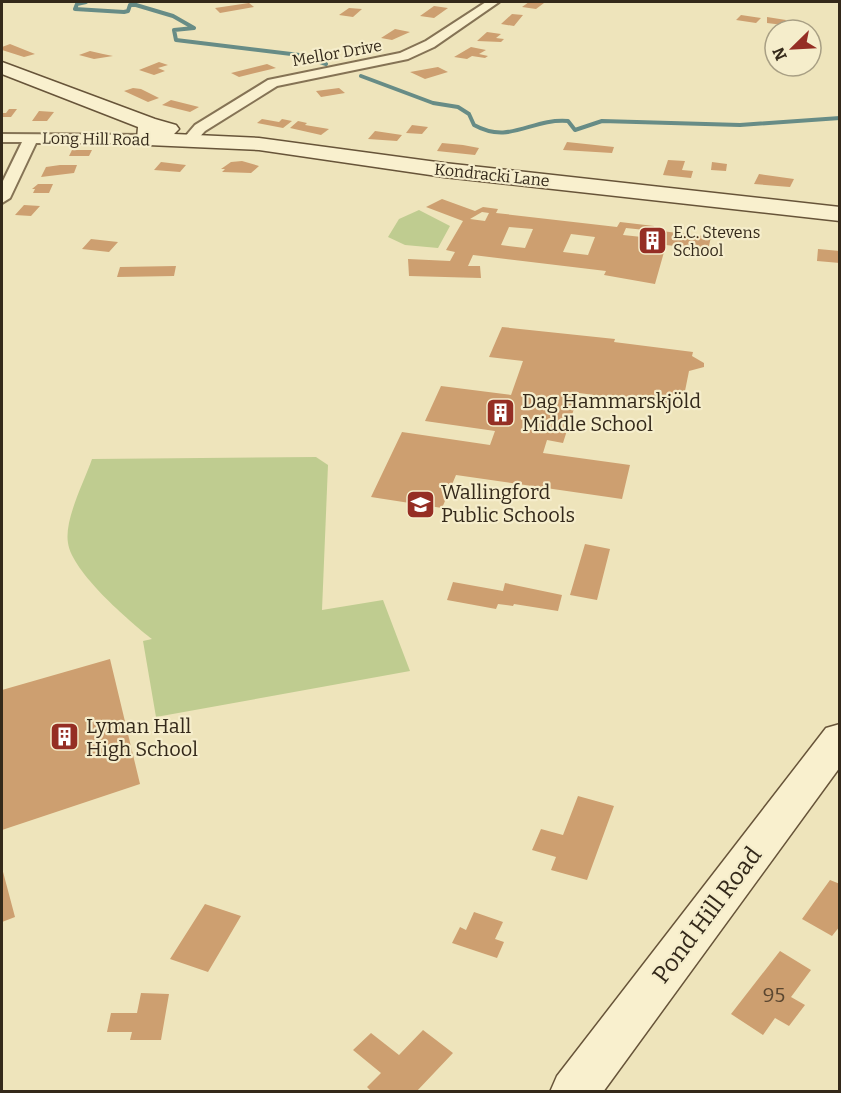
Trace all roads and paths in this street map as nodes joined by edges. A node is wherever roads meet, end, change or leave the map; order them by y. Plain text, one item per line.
1 (493, 2) edge
2 (2, 68) edge
3 (148, 132) junction
4 (2, 138) edge
5 (31, 138) junction
6 (190, 139) junction
7 (2, 198) edge
8 (840, 214) edge
9 (840, 738) edge
10 (574, 1092) edge

1 - 6 street, Mellor Drive
2 - 3 main road
3 - 5 street, Long Hill Road
3 - 6 main road, Long Hill Road
4 - 5 street, Long Hill Road
5 - 7 street
6 - 8 main road, Kondracki Lane
9 - 10 main road, Pond Hill Road

